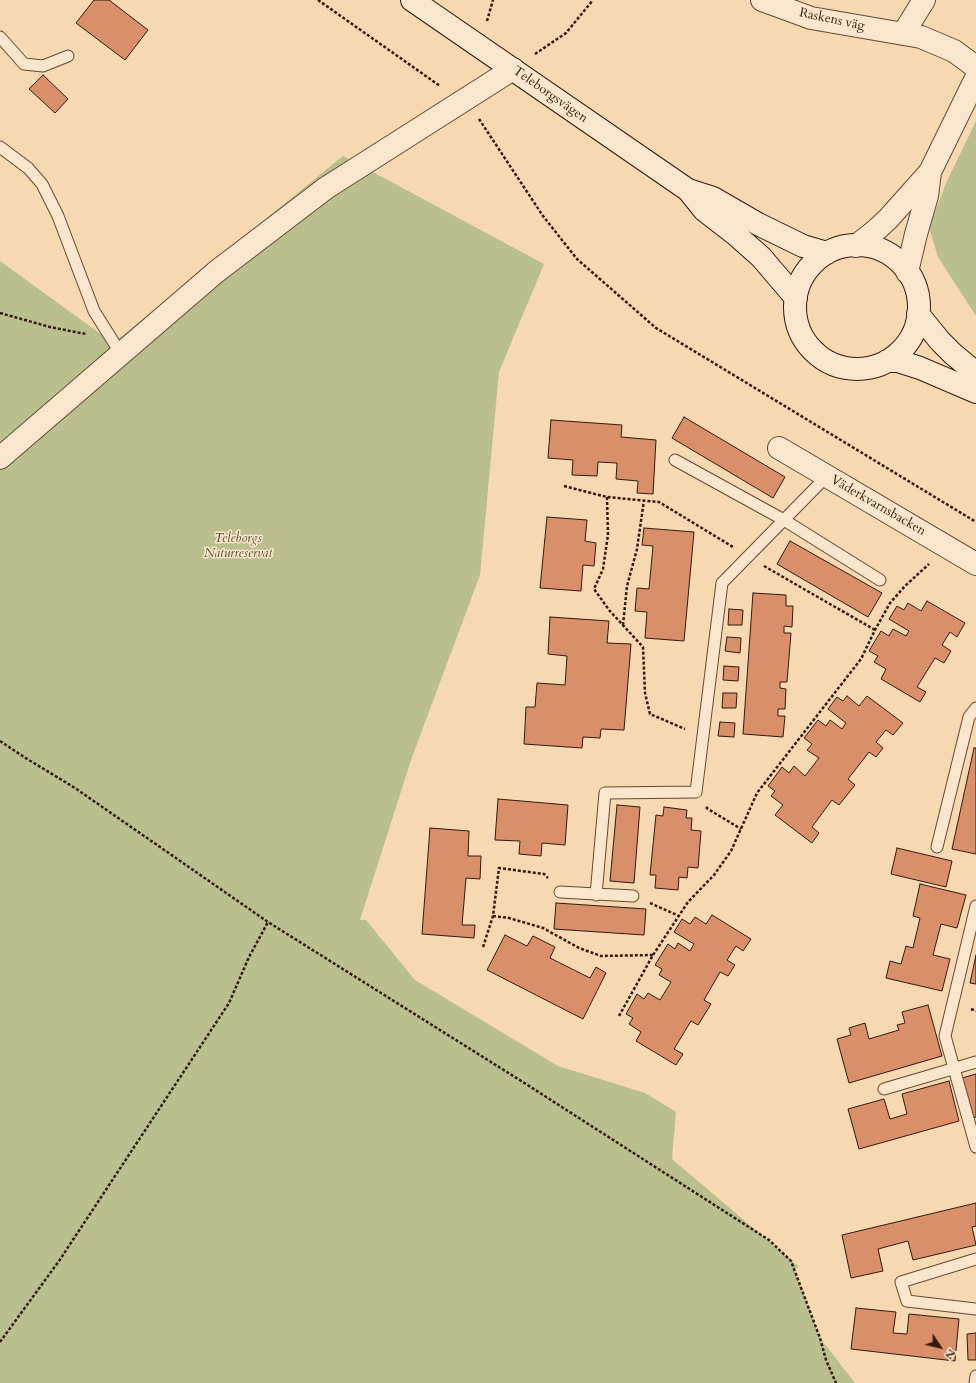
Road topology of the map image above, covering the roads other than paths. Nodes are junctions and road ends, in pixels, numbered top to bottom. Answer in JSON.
{"nodes":[{"id":1,"x":412,"y":0,"type":"edge"},
{"id":2,"x":762,"y":0,"type":"edge"},
{"id":3,"x":924,"y":0,"type":"edge"},
{"id":4,"x":903,"y":34,"type":"junction"},
{"id":5,"x":0,"y":37,"type":"edge"},
{"id":6,"x":68,"y":56,"type":"dead end"},
{"id":7,"x":976,"y":67,"type":"edge"},
{"id":8,"x":513,"y":69,"type":"junction"},
{"id":9,"x":976,"y":78,"type":"edge"},
{"id":10,"x":0,"y":146,"type":"edge"},
{"id":11,"x":930,"y":172,"type":"junction"},
{"id":12,"x":688,"y":190,"type":"junction"},
{"id":13,"x":856,"y":246,"type":"junction"},
{"id":14,"x":827,"y":253,"type":"junction"},
{"id":15,"x":907,"y":272,"type":"junction"},
{"id":16,"x":796,"y":298,"type":"junction"},
{"id":17,"x":918,"y":314,"type":"junction"},
{"id":18,"x":115,"y":345,"type":"junction"},
{"id":19,"x":887,"y":361,"type":"junction"},
{"id":20,"x":976,"y":373,"type":"edge"},
{"id":21,"x":976,"y":392,"type":"edge"},
{"id":22,"x":779,"y":448,"type":"dead end"},
{"id":23,"x":0,"y":458,"type":"edge"},
{"id":24,"x":675,"y":460,"type":"dead end"},
{"id":25,"x":827,"y":476,"type":"junction"},
{"id":26,"x":784,"y":520,"type":"junction"},
{"id":27,"x":976,"y":564,"type":"edge"},
{"id":28,"x":880,"y":580,"type":"dead end"},
{"id":29,"x":976,"y":708,"type":"edge"},
{"id":30,"x":937,"y":847,"type":"dead end"},
{"id":31,"x":560,"y":892,"type":"road end"},
{"id":32,"x":596,"y":895,"type":"junction"},
{"id":33,"x":633,"y":896,"type":"road end"},
{"id":34,"x":976,"y":906,"type":"edge"},
{"id":35,"x":976,"y":1062,"type":"edge"},
{"id":36,"x":954,"y":1068,"type":"junction"},
{"id":37,"x":884,"y":1090,"type":"dead end"},
{"id":38,"x":976,"y":1147,"type":"edge"},
{"id":39,"x":976,"y":1259,"type":"edge"},
{"id":40,"x":976,"y":1309,"type":"edge"},
{"id":41,"x":976,"y":1376,"type":"edge"},
{"id":42,"x":975,"y":1383,"type":"edge"}],
"edges":[{"from":1,"to":8,"type":"street","name":"Teleborgsvägen"},
{"from":2,"to":4,"type":"street","name":"Raskens väg"},
{"from":3,"to":4,"type":"street"},
{"from":4,"to":7,"type":"street","name":"Raskens väg"},
{"from":5,"to":6,"type":"lane"},
{"from":8,"to":12,"type":"street","name":"Teleborgsvägen"},
{"from":8,"to":18,"type":"street"},
{"from":9,"to":11,"type":"street"},
{"from":10,"to":18,"type":"lane"},
{"from":11,"to":13,"type":"street"},
{"from":11,"to":15,"type":"street"},
{"from":12,"to":14,"type":"street","name":"Teleborgsvägen"},
{"from":12,"to":16,"type":"street","name":"Teleborgsvägen"},
{"from":13,"to":14,"type":"street"},
{"from":13,"to":15,"type":"street"},
{"from":14,"to":16,"type":"street"},
{"from":15,"to":17,"type":"street"},
{"from":16,"to":19,"type":"street"},
{"from":17,"to":19,"type":"street"},
{"from":17,"to":20,"type":"street"},
{"from":18,"to":23,"type":"street"},
{"from":19,"to":21,"type":"street"},
{"from":22,"to":25,"type":"street","name":"Väderkvarnsbacken"},
{"from":24,"to":26,"type":"lane"},
{"from":25,"to":26,"type":"lane"},
{"from":25,"to":27,"type":"street","name":"Väderkvarnsbacken"},
{"from":26,"to":28,"type":"lane"},
{"from":26,"to":32,"type":"lane"},
{"from":29,"to":30,"type":"lane"},
{"from":31,"to":32,"type":"lane"},
{"from":32,"to":33,"type":"lane"},
{"from":34,"to":36,"type":"lane"},
{"from":35,"to":36,"type":"lane"},
{"from":36,"to":37,"type":"lane"},
{"from":36,"to":38,"type":"lane"},
{"from":39,"to":40,"type":"lane"},
{"from":41,"to":42,"type":"lane"}]}
